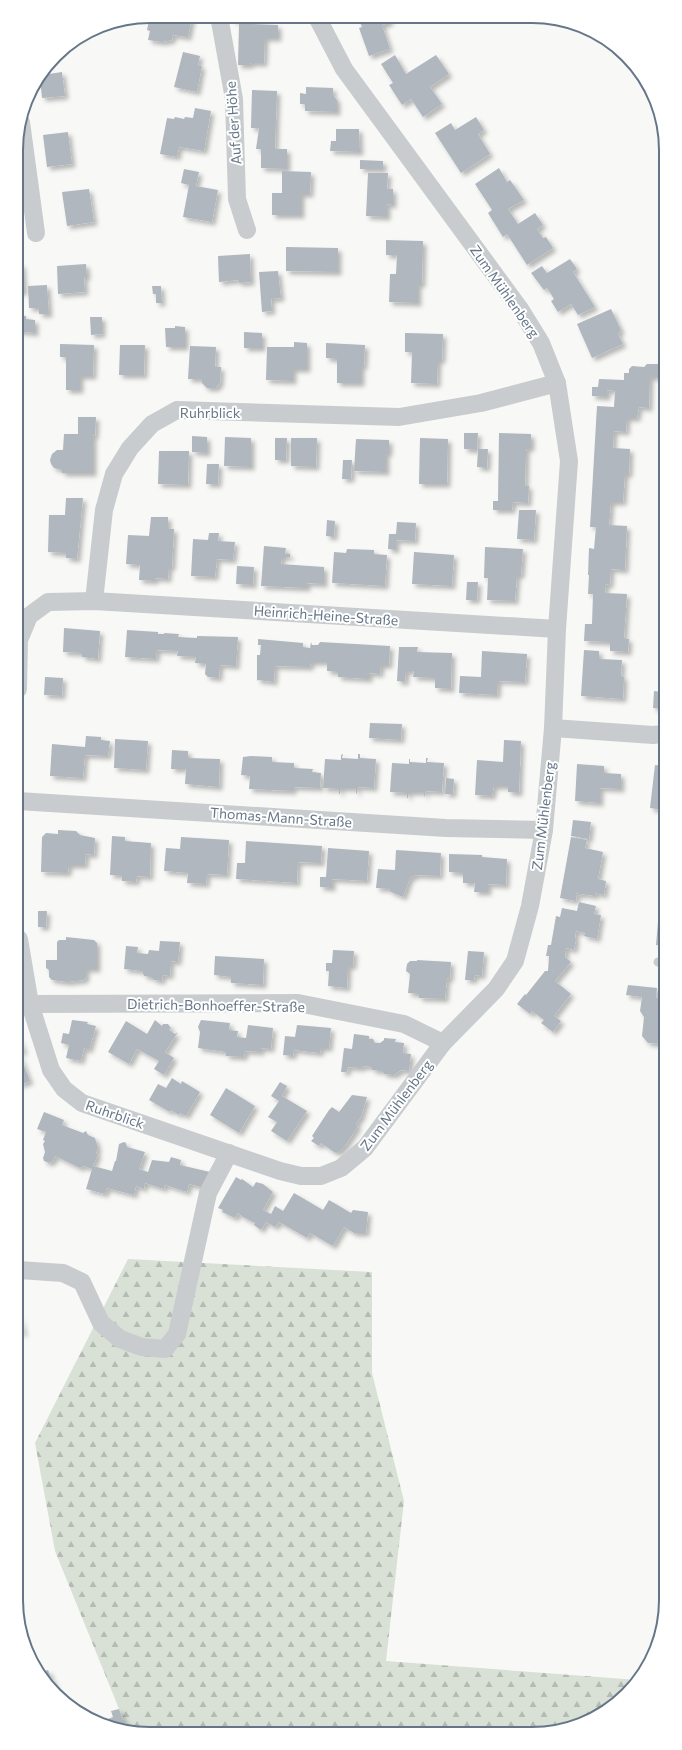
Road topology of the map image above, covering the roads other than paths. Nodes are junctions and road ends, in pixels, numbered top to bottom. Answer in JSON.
{"nodes":[{"id":1,"x":220,"y":23,"type":"edge"},
{"id":2,"x":320,"y":23,"type":"edge"},
{"id":3,"x":24,"y":136,"type":"edge"},
{"id":4,"x":247,"y":230,"type":"dead end"},
{"id":5,"x":36,"y":233,"type":"dead end"},
{"id":6,"x":557,"y":383,"type":"junction"},
{"id":7,"x":94,"y":601,"type":"junction"},
{"id":8,"x":23,"y":629,"type":"edge"},
{"id":9,"x":557,"y":629,"type":"junction"},
{"id":10,"x":553,"y":728,"type":"junction"},
{"id":11,"x":659,"y":734,"type":"edge"},
{"id":12,"x":23,"y":801,"type":"edge"},
{"id":13,"x":544,"y":830,"type":"junction"},
{"id":14,"x":23,"y":963,"type":"edge"},
{"id":15,"x":30,"y":1004,"type":"junction"},
{"id":16,"x":443,"y":1043,"type":"junction"},
{"id":17,"x":229,"y":1153,"type":"junction"},
{"id":18,"x":23,"y":1270,"type":"edge"}],
"edges":[{"from":1,"to":4,"type":"street","name":"Auf der Höhe"},
{"from":2,"to":6,"type":"street","name":"Zum Mühlenberg"},
{"from":3,"to":5,"type":"street"},
{"from":6,"to":7,"type":"street","name":"Ruhrblick"},
{"from":6,"to":9,"type":"street","name":"Zum Mühlenberg"},
{"from":7,"to":8,"type":"street"},
{"from":7,"to":9,"type":"street","name":"Heinrich-Heine-Straße"},
{"from":9,"to":10,"type":"street","name":"Zum Mühlenberg"},
{"from":10,"to":11,"type":"street"},
{"from":10,"to":13,"type":"street","name":"Zum Mühlenberg"},
{"from":12,"to":13,"type":"street","name":"Thomas-Mann-Straße"},
{"from":13,"to":16,"type":"street","name":"Zum Mühlenberg"},
{"from":14,"to":15,"type":"street","name":"Ruhrblick"},
{"from":15,"to":16,"type":"street","name":"Dietrich-Bonhoeffer-Straße"},
{"from":15,"to":17,"type":"street","name":"Ruhrblick"},
{"from":16,"to":17,"type":"street","name":"Zum Mühlenberg"},
{"from":17,"to":18,"type":"street"}]}
